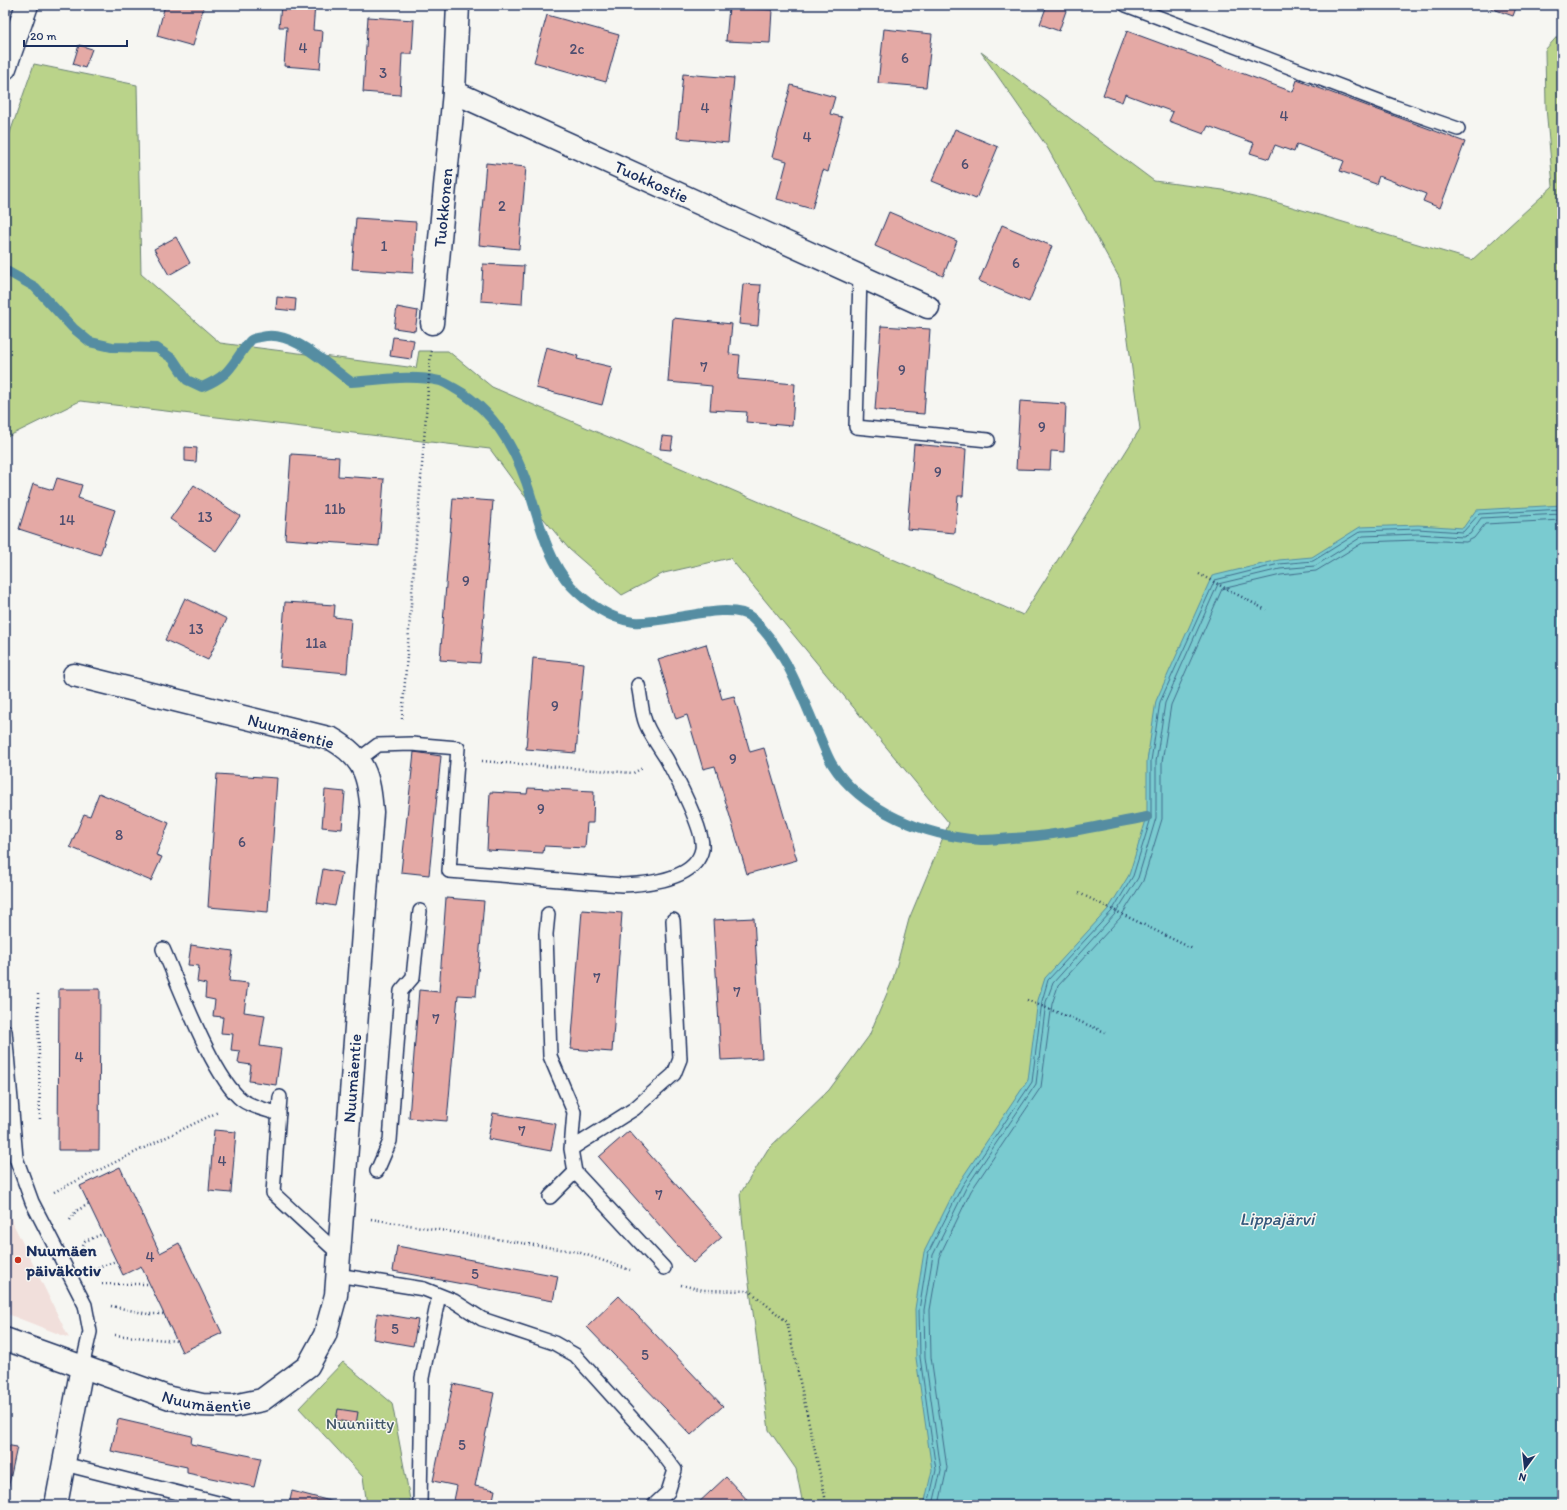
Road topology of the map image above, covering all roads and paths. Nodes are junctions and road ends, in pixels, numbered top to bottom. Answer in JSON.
{"nodes":[{"id":1,"x":27,"y":5,"type":"edge"},
{"id":2,"x":458,"y":5,"type":"edge"},
{"id":3,"x":1126,"y":5,"type":"edge"},
{"id":4,"x":5,"y":68,"type":"edge"},
{"id":5,"x":454,"y":92,"type":"junction"},
{"id":6,"x":1458,"y":129,"type":"dead end"},
{"id":7,"x":860,"y":276,"type":"junction"},
{"id":8,"x":928,"y":307,"type":"dead end"},
{"id":9,"x":432,"y":323,"type":"dead end"},
{"id":10,"x":431,"y":362,"type":"dead end"},
{"id":11,"x":988,"y":440,"type":"dead end"},
{"id":12,"x":1199,"y":574,"type":"dead end"},
{"id":13,"x":1266,"y":610,"type":"dead end"},
{"id":14,"x":74,"y":675,"type":"dead end"},
{"id":15,"x":638,"y":685,"type":"dead end"},
{"id":16,"x":400,"y":744,"type":"junction"},
{"id":17,"x":666,"y":758,"type":"junction"},
{"id":18,"x":358,"y":760,"type":"junction"},
{"id":19,"x":458,"y":760,"type":"junction"},
{"id":20,"x":1079,"y":892,"type":"dead end"},
{"id":21,"x":420,"y":911,"type":"dead end"},
{"id":22,"x":548,"y":914,"type":"dead end"},
{"id":23,"x":673,"y":920,"type":"dead end"},
{"id":24,"x":163,"y":949,"type":"dead end"},
{"id":25,"x":1193,"y":949,"type":"dead end"},
{"id":26,"x":38,"y":994,"type":"dead end"},
{"id":27,"x":1027,"y":1000,"type":"dead end"},
{"id":28,"x":5,"y":1031,"type":"edge"},
{"id":29,"x":1105,"y":1032,"type":"dead end"},
{"id":30,"x":280,"y":1097,"type":"dead end"},
{"id":31,"x":242,"y":1100,"type":"junction"},
{"id":32,"x":279,"y":1114,"type":"junction"},
{"id":33,"x":40,"y":1125,"type":"dead end"},
{"id":34,"x":571,"y":1149,"type":"junction"},
{"id":35,"x":377,"y":1171,"type":"dead end"},
{"id":36,"x":575,"y":1172,"type":"junction"},
{"id":37,"x":53,"y":1184,"type":"dead end"},
{"id":38,"x":56,"y":1191,"type":"junction"},
{"id":39,"x":550,"y":1197,"type":"dead end"},
{"id":40,"x":32,"y":1202,"type":"junction"},
{"id":41,"x":366,"y":1218,"type":"dead end"},
{"id":42,"x":338,"y":1265,"type":"junction"},
{"id":43,"x":664,"y":1268,"type":"dead end"},
{"id":44,"x":637,"y":1272,"type":"dead end"},
{"id":45,"x":150,"y":1284,"type":"dead end"},
{"id":46,"x":674,"y":1284,"type":"dead end"},
{"id":47,"x":78,"y":1290,"type":"junction"},
{"id":48,"x":439,"y":1295,"type":"junction"},
{"id":49,"x":85,"y":1305,"type":"junction"},
{"id":50,"x":164,"y":1314,"type":"dead end"},
{"id":51,"x":90,"y":1332,"type":"junction"},
{"id":52,"x":5,"y":1339,"type":"edge"},
{"id":53,"x":176,"y":1340,"type":"dead end"},
{"id":54,"x":82,"y":1367,"type":"junction"},
{"id":55,"x":64,"y":1464,"type":"junction"},
{"id":56,"x":56,"y":1505,"type":"edge"},
{"id":57,"x":226,"y":1505,"type":"edge"},
{"id":58,"x":420,"y":1505,"type":"edge"},
{"id":59,"x":654,"y":1505,"type":"edge"},
{"id":60,"x":826,"y":1505,"type":"edge"}],
"edges":[{"from":1,"to":4,"type":"street"},
{"from":2,"to":5,"type":"street"},
{"from":3,"to":6,"type":"lane"},
{"from":5,"to":7,"type":"street","name":"Tuokkostie"},
{"from":5,"to":9,"type":"street","name":"Tuokkonen"},
{"from":7,"to":8,"type":"street","name":"Tuokkostie"},
{"from":7,"to":11,"type":"lane"},
{"from":10,"to":16,"type":"path"},
{"from":12,"to":13,"type":"path"},
{"from":14,"to":18,"type":"street","name":"Nuumäentie"},
{"from":15,"to":17,"type":"lane"},
{"from":16,"to":18,"type":"lane"},
{"from":16,"to":19,"type":"lane"},
{"from":17,"to":19,"type":"path"},
{"from":17,"to":19,"type":"lane"},
{"from":18,"to":42,"type":"street","name":"Nuumäentie"},
{"from":20,"to":25,"type":"path"},
{"from":21,"to":35,"type":"lane"},
{"from":22,"to":34,"type":"lane"},
{"from":23,"to":34,"type":"lane"},
{"from":24,"to":31,"type":"lane"},
{"from":26,"to":33,"type":"path"},
{"from":27,"to":29,"type":"path"},
{"from":28,"to":40,"type":"lane"},
{"from":30,"to":32,"type":"lane"},
{"from":31,"to":32,"type":"lane"},
{"from":31,"to":38,"type":"path"},
{"from":32,"to":42,"type":"lane"},
{"from":34,"to":36,"type":"lane"},
{"from":36,"to":39,"type":"lane"},
{"from":36,"to":43,"type":"lane"},
{"from":37,"to":38,"type":"path"},
{"from":38,"to":40,"type":"path"},
{"from":40,"to":47,"type":"lane"},
{"from":41,"to":44,"type":"path"},
{"from":42,"to":48,"type":"lane"},
{"from":42,"to":54,"type":"street","name":"Nuumäentie"},
{"from":45,"to":47,"type":"path"},
{"from":46,"to":60,"type":"path"},
{"from":47,"to":49,"type":"lane"},
{"from":48,"to":58,"type":"lane"},
{"from":48,"to":59,"type":"lane"},
{"from":49,"to":50,"type":"path"},
{"from":49,"to":51,"type":"lane"},
{"from":51,"to":53,"type":"path"},
{"from":51,"to":54,"type":"lane"},
{"from":52,"to":54,"type":"street","name":"Nuumäentie"},
{"from":54,"to":55,"type":"street"},
{"from":55,"to":56,"type":"street"},
{"from":55,"to":57,"type":"lane"}]}
